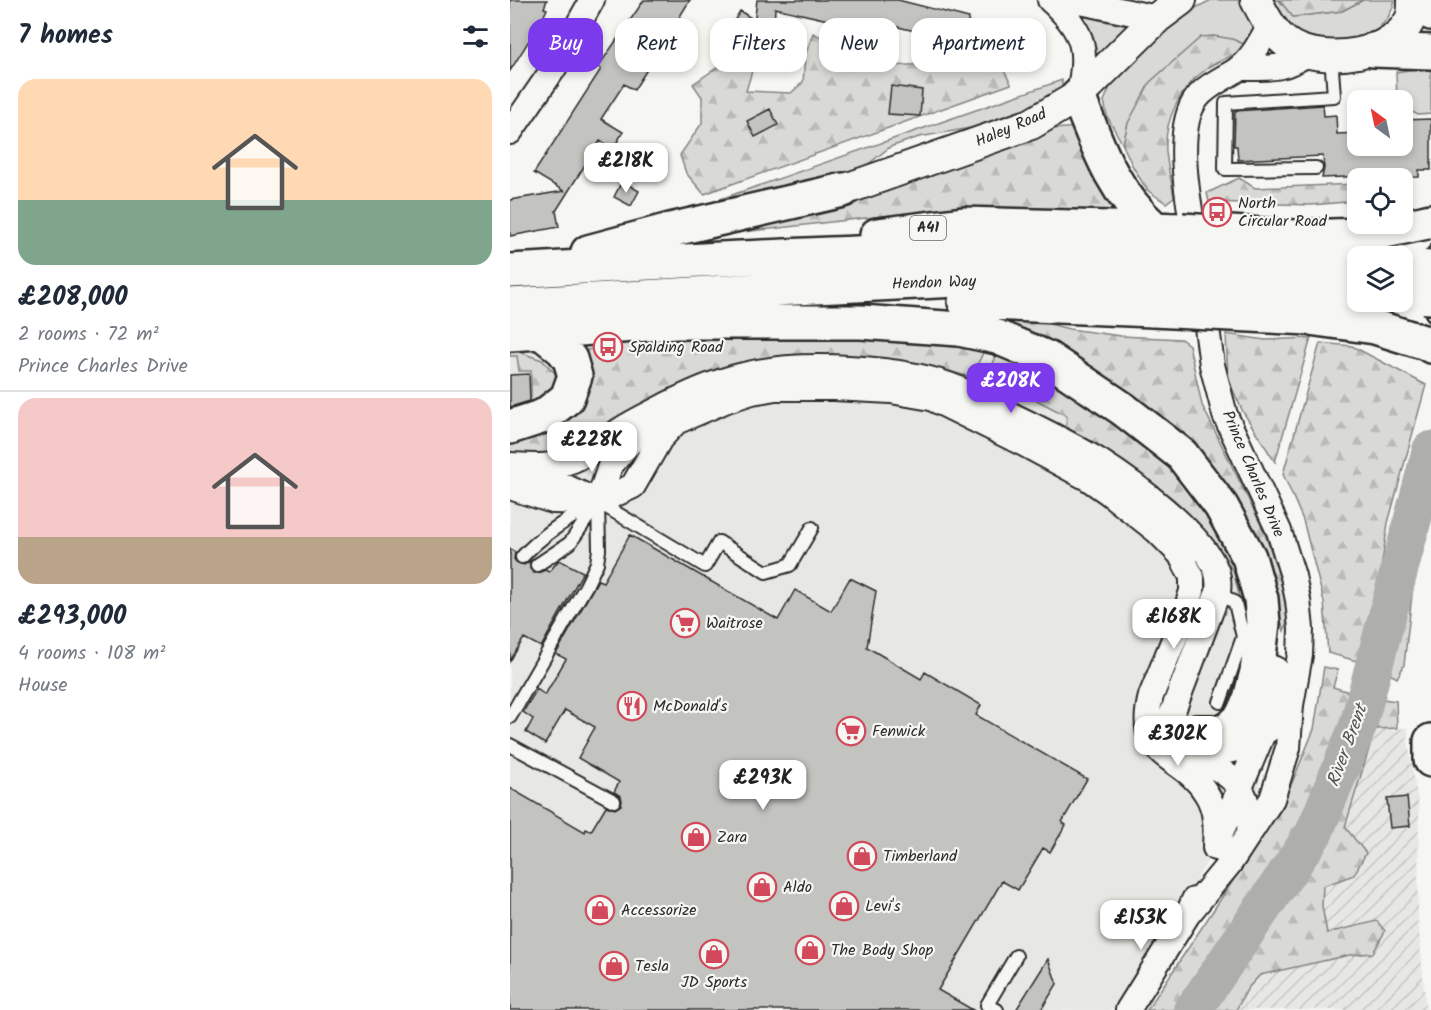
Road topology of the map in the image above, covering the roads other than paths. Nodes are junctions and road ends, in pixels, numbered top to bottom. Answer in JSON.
{"nodes":[{"id":1,"x":592,"y":0,"type":"edge"},
{"id":2,"x":1050,"y":0,"type":"edge"},
{"id":3,"x":1071,"y":0,"type":"edge"},
{"id":4,"x":1181,"y":0,"type":"edge"},
{"id":5,"x":1415,"y":0,"type":"edge"},
{"id":6,"x":1263,"y":12,"type":"edge"},
{"id":7,"x":1431,"y":13,"type":"edge"},
{"id":8,"x":1157,"y":18,"type":"junction"},
{"id":9,"x":1373,"y":50,"type":"junction"},
{"id":10,"x":1431,"y":52,"type":"edge"},
{"id":11,"x":1321,"y":53,"type":"junction"},
{"id":12,"x":1240,"y":68,"type":"junction"},
{"id":13,"x":1078,"y":96,"type":"junction"},
{"id":14,"x":510,"y":132,"type":"edge"},
{"id":15,"x":1316,"y":168,"type":"dead end"},
{"id":16,"x":843,"y":190,"type":"joint"},
{"id":17,"x":1429,"y":222,"type":"edge"},
{"id":18,"x":1408,"y":246,"type":"edge"},
{"id":19,"x":1163,"y":262,"type":"junction"},
{"id":20,"x":1347,"y":265,"type":"edge"},
{"id":21,"x":1413,"y":267,"type":"edge"},
{"id":22,"x":1431,"y":268,"type":"edge"},
{"id":23,"x":513,"y":271,"type":"edge"},
{"id":24,"x":1347,"y":292,"type":"edge"},
{"id":25,"x":1413,"y":296,"type":"edge"},
{"id":26,"x":1431,"y":297,"type":"edge"},
{"id":27,"x":510,"y":305,"type":"edge"},
{"id":28,"x":1405,"y":312,"type":"edge"},
{"id":29,"x":526,"y":333,"type":"edge"},
{"id":30,"x":1427,"y":344,"type":"edge"},
{"id":31,"x":801,"y":378,"type":"junction"},
{"id":32,"x":656,"y":411,"type":"junction"},
{"id":33,"x":510,"y":427,"type":"edge"},
{"id":34,"x":510,"y":466,"type":"edge"},
{"id":35,"x":510,"y":487,"type":"edge"},
{"id":36,"x":598,"y":502,"type":"junction"},
{"id":37,"x":812,"y":528,"type":"dead end"},
{"id":38,"x":522,"y":557,"type":"dead end"},
{"id":39,"x":537,"y":565,"type":"dead end"},
{"id":40,"x":1218,"y":592,"type":"junction"},
{"id":41,"x":1263,"y":622,"type":"junction"},
{"id":42,"x":1178,"y":697,"type":"junction"},
{"id":43,"x":1220,"y":702,"type":"dead end"},
{"id":44,"x":510,"y":717,"type":"edge"},
{"id":45,"x":1197,"y":732,"type":"junction"},
{"id":46,"x":1272,"y":737,"type":"junction"},
{"id":47,"x":1431,"y":741,"type":"edge"},
{"id":48,"x":510,"y":745,"type":"edge"},
{"id":49,"x":1431,"y":760,"type":"edge"},
{"id":50,"x":1193,"y":777,"type":"junction"},
{"id":51,"x":1241,"y":793,"type":"junction"},
{"id":52,"x":614,"y":801,"type":"dead end"},
{"id":53,"x":1249,"y":833,"type":"junction"},
{"id":54,"x":1215,"y":848,"type":"junction"},
{"id":55,"x":1188,"y":914,"type":"junction"},
{"id":56,"x":1016,"y":956,"type":"dead end"},
{"id":57,"x":997,"y":1010,"type":"edge"},
{"id":58,"x":1128,"y":1010,"type":"edge"}],
"edges":[{"from":1,"to":14,"type":"street"},
{"from":2,"to":13,"type":"street"},
{"from":3,"to":8,"type":"street"},
{"from":4,"to":8,"type":"street","name":"Haley Road"},
{"from":5,"to":7,"type":"highway"},
{"from":5,"to":9,"type":"street"},
{"from":6,"to":11,"type":"street"},
{"from":6,"to":12,"type":"street","name":"Prince Charles Drive"},
{"from":8,"to":13,"type":"street","name":"Haley Road"},
{"from":9,"to":10,"type":"highway"},
{"from":9,"to":11,"type":"street"},
{"from":11,"to":12,"type":"street"},
{"from":11,"to":15,"type":"lane"},
{"from":12,"to":46,"type":"street","name":"Prince Charles Drive"},
{"from":13,"to":16,"type":"street","name":"Haley Road"},
{"from":13,"to":19,"type":"highway"},
{"from":16,"to":23,"type":"highway"},
{"from":17,"to":18,"type":"highway"},
{"from":17,"to":19,"type":"highway","number":"A41","bridge":true},
{"from":19,"to":20,"type":"highway","name":"Hendon Way","number":"A41","bridge":true},
{"from":19,"to":23,"type":"highway","name":"Hendon Way","number":"A41"},
{"from":19,"to":24,"type":"highway","name":"Hendon Way","number":"A41","bridge":true},
{"from":19,"to":27,"type":"highway","number":"A41"},
{"from":19,"to":30,"type":"highway","number":"A41","bridge":true},
{"from":21,"to":22,"type":"highway"},
{"from":25,"to":26,"type":"highway"},
{"from":28,"to":30,"type":"highway"},
{"from":29,"to":33,"type":"highway"},
{"from":29,"to":41,"type":"highway"},
{"from":31,"to":32,"type":"street"},
{"from":31,"to":36,"type":"street"},
{"from":31,"to":40,"type":"street"},
{"from":31,"to":50,"type":"street"},
{"from":32,"to":34,"type":"street"},
{"from":32,"to":36,"type":"street"},
{"from":34,"to":36,"type":"street"},
{"from":35,"to":36,"type":"street"},
{"from":36,"to":37,"type":"lane"},
{"from":36,"to":38,"type":"lane"},
{"from":36,"to":39,"type":"lane"},
{"from":36,"to":44,"type":"lane"},
{"from":40,"to":42,"type":"street"},
{"from":40,"to":43,"type":"lane"},
{"from":41,"to":45,"type":"highway"},
{"from":41,"to":46,"type":"highway"},
{"from":42,"to":45,"type":"street"},
{"from":42,"to":51,"type":"street"},
{"from":45,"to":46,"type":"street"},
{"from":46,"to":51,"type":"street"},
{"from":46,"to":53,"type":"street"},
{"from":47,"to":49,"type":"highway"},
{"from":48,"to":52,"type":"lane"},
{"from":50,"to":51,"type":"street"},
{"from":50,"to":54,"type":"street"},
{"from":51,"to":53,"type":"street"},
{"from":51,"to":54,"type":"street"},
{"from":53,"to":55,"type":"street"},
{"from":54,"to":55,"type":"street"},
{"from":55,"to":58,"type":"street"},
{"from":56,"to":57,"type":"lane"}]}
